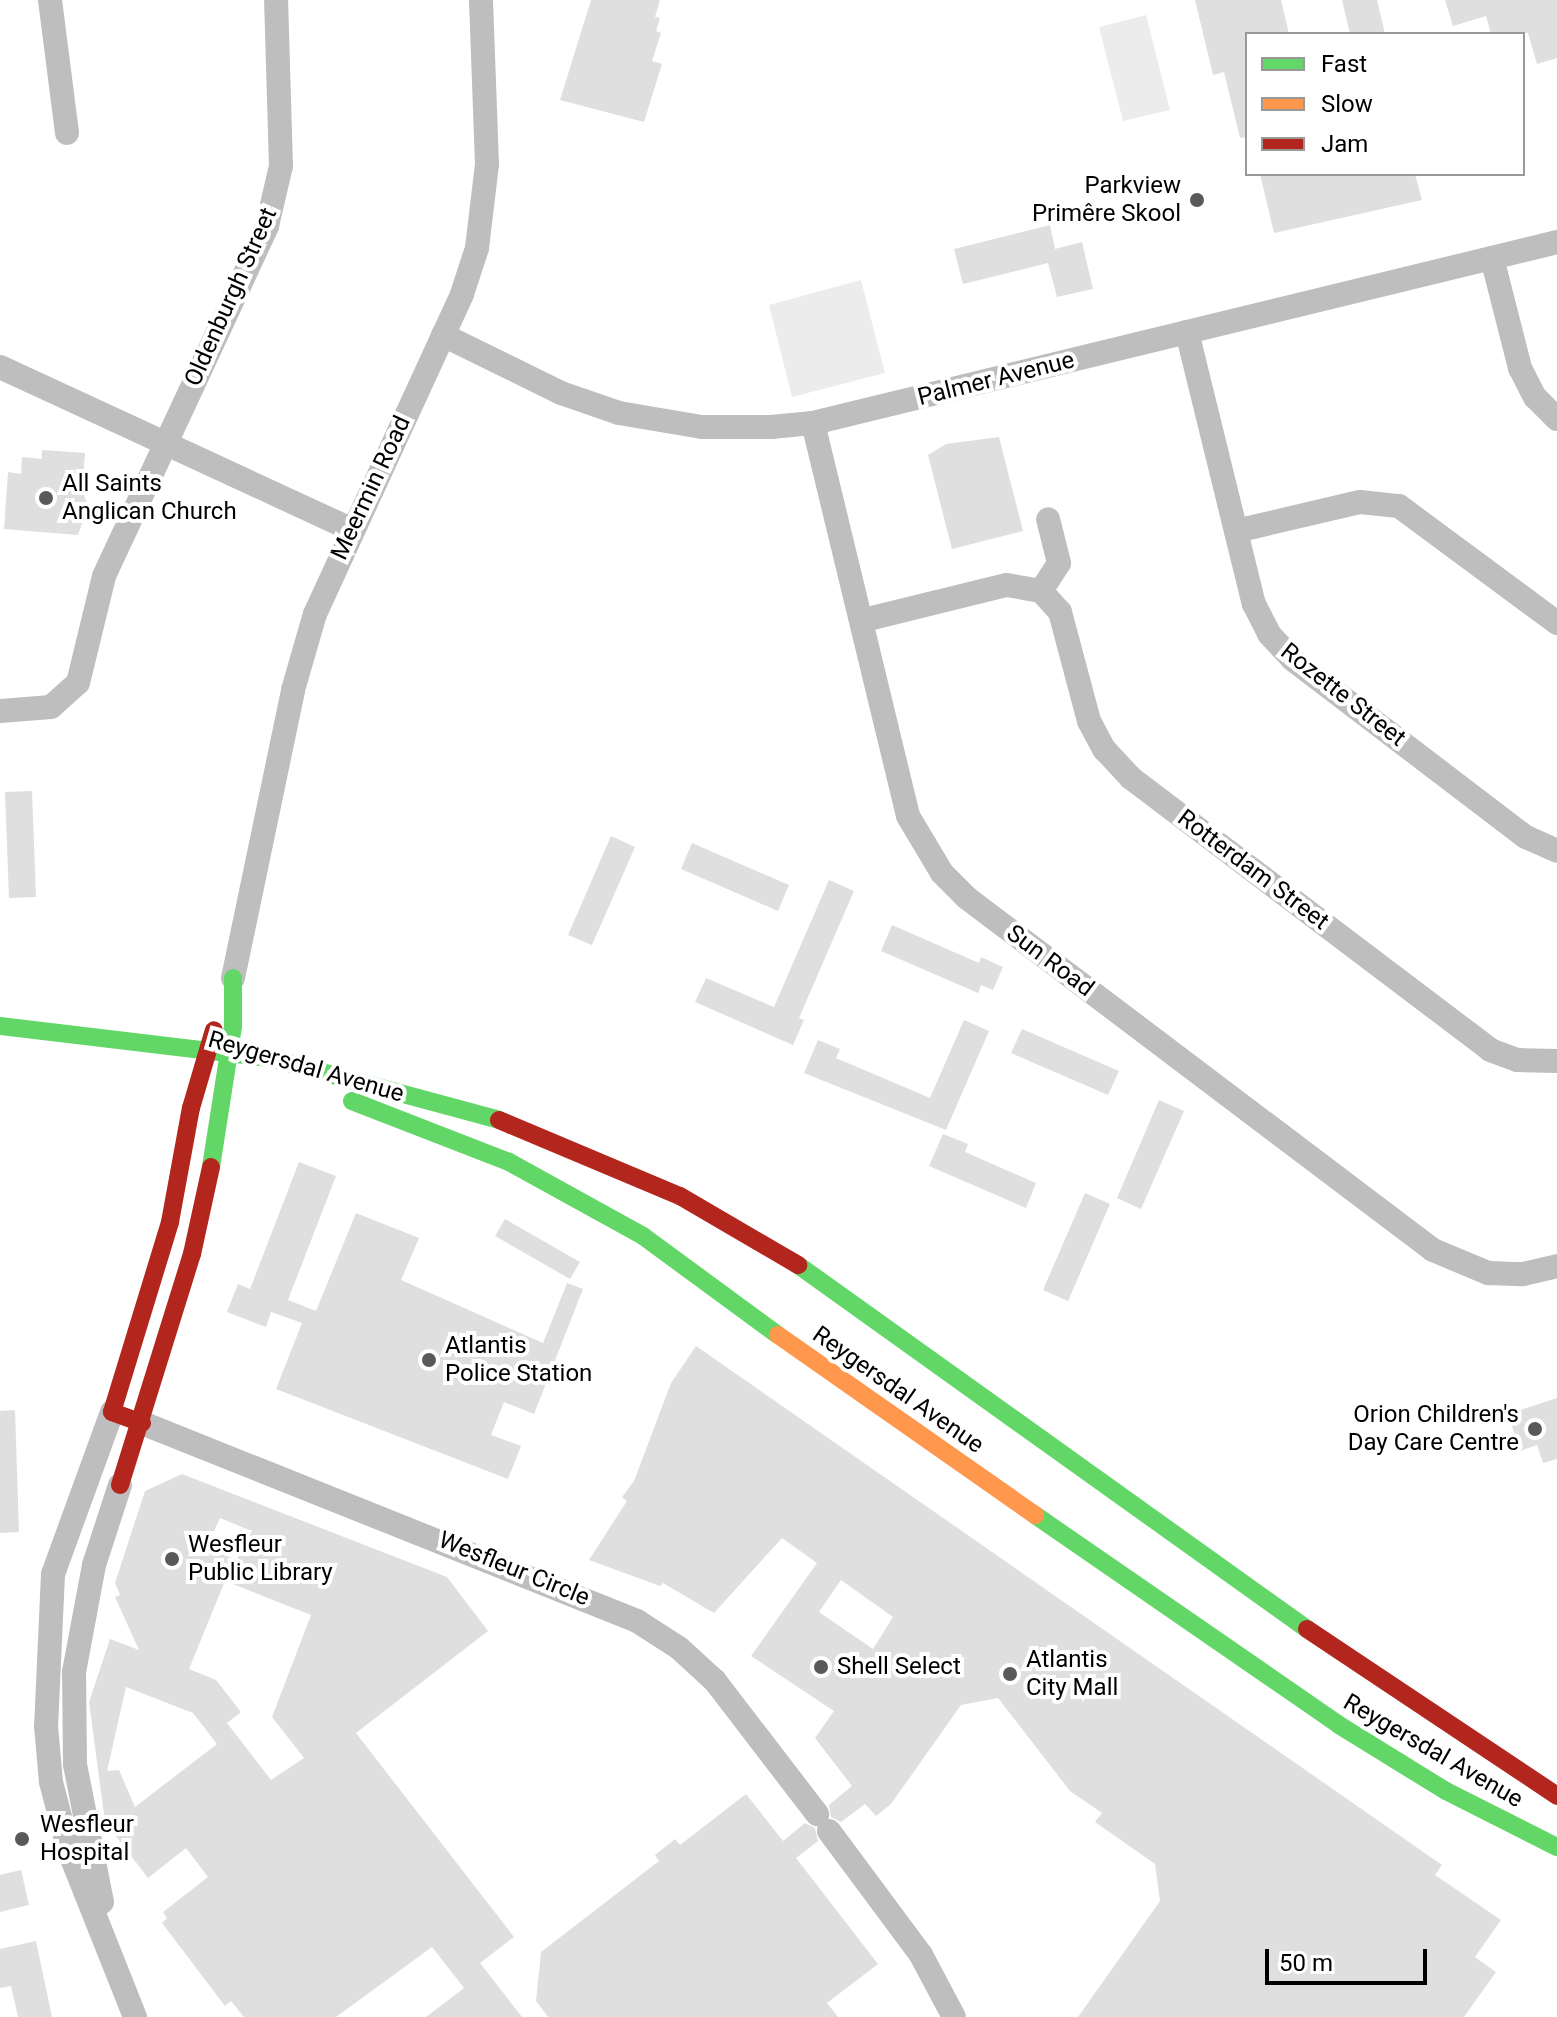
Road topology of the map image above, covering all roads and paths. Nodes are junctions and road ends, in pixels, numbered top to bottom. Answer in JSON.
{"nodes":[{"id":1,"x":50,"y":0,"type":"edge"},
{"id":2,"x":276,"y":0,"type":"edge"},
{"id":3,"x":481,"y":0,"type":"edge"},
{"id":4,"x":67,"y":133,"type":"dead end"},
{"id":5,"x":1557,"y":242,"type":"edge"},
{"id":6,"x":1492,"y":258,"type":"junction"},
{"id":7,"x":1187,"y":332,"type":"junction"},
{"id":8,"x":443,"y":335,"type":"junction"},
{"id":9,"x":0,"y":367,"type":"edge"},
{"id":10,"x":1557,"y":419,"type":"edge"},
{"id":11,"x":813,"y":423,"type":"junction"},
{"id":12,"x":163,"y":444,"type":"junction"},
{"id":13,"x":1048,"y":519,"type":"dead end"},
{"id":14,"x":352,"y":530,"type":"junction"},
{"id":15,"x":1236,"y":531,"type":"junction"},
{"id":16,"x":1041,"y":591,"type":"junction"},
{"id":17,"x":864,"y":620,"type":"junction"},
{"id":18,"x":1557,"y":623,"type":"edge"},
{"id":19,"x":0,"y":711,"type":"edge"},
{"id":20,"x":1557,"y":851,"type":"edge"},
{"id":21,"x":233,"y":978,"type":"junction"},
{"id":22,"x":0,"y":1026,"type":"edge"},
{"id":23,"x":205,"y":1060,"type":"junction"},
{"id":24,"x":1557,"y":1061,"type":"edge"},
{"id":25,"x":232,"y":1067,"type":"junction"},
{"id":26,"x":305,"y":1089,"type":"dead end"},
{"id":27,"x":1557,"y":1266,"type":"edge"},
{"id":28,"x":112,"y":1412,"type":"junction"},
{"id":29,"x":142,"y":1423,"type":"junction"},
{"id":30,"x":120,"y":1485,"type":"joint"},
{"id":31,"x":1557,"y":1796,"type":"edge"},
{"id":32,"x":1557,"y":1847,"type":"edge"},
{"id":33,"x":109,"y":1945,"type":"junction"},
{"id":34,"x":135,"y":2017,"type":"edge"},
{"id":35,"x":954,"y":2017,"type":"edge"}],
"edges":[{"from":1,"to":4,"type":"street"},
{"from":2,"to":12,"type":"street","name":"Oldenburgh Street"},
{"from":3,"to":8,"type":"street","name":"Meermin Road"},
{"from":5,"to":6,"type":"street","name":"Palmer Avenue"},
{"from":6,"to":7,"type":"street","name":"Palmer Avenue"},
{"from":6,"to":10,"type":"street"},
{"from":7,"to":11,"type":"street","name":"Palmer Avenue"},
{"from":7,"to":15,"type":"street","name":"Rozette Street"},
{"from":8,"to":11,"type":"street","name":"Palmer Avenue"},
{"from":8,"to":14,"type":"street","name":"Meermin Road"},
{"from":9,"to":12,"type":"street"},
{"from":11,"to":17,"type":"street","name":"Sun Road"},
{"from":12,"to":14,"type":"street"},
{"from":12,"to":19,"type":"street","name":"Oldenburgh Street"},
{"from":13,"to":16,"type":"street"},
{"from":14,"to":21,"type":"street","name":"Meermin Road"},
{"from":15,"to":18,"type":"street"},
{"from":15,"to":20,"type":"street","name":"Rozette Street"},
{"from":16,"to":17,"type":"street"},
{"from":16,"to":24,"type":"street","name":"Rotterdam Street"},
{"from":17,"to":27,"type":"street","name":"Sun Road"},
{"from":21,"to":23,"type":"main road","name":"Meermin Road"},
{"from":21,"to":25,"type":"main road","name":"Meermin Road"},
{"from":22,"to":23,"type":"main road","name":"Reygersdal Avenue"},
{"from":23,"to":25,"type":"main road","name":"Reygersdal Avenue"},
{"from":23,"to":28,"type":"main road"},
{"from":25,"to":29,"type":"main road"},
{"from":25,"to":31,"type":"main road","name":"Reygersdal Avenue"},
{"from":26,"to":32,"type":"main road","name":"Reygersdal Avenue"},
{"from":28,"to":29,"type":"main road","name":"Wesfleur Circle"},
{"from":28,"to":33,"type":"street"},
{"from":29,"to":30,"type":"main road"},
{"from":29,"to":35,"type":"street","name":"Wesfleur Circle"},
{"from":30,"to":33,"type":"street"},
{"from":33,"to":34,"type":"street"}]}
